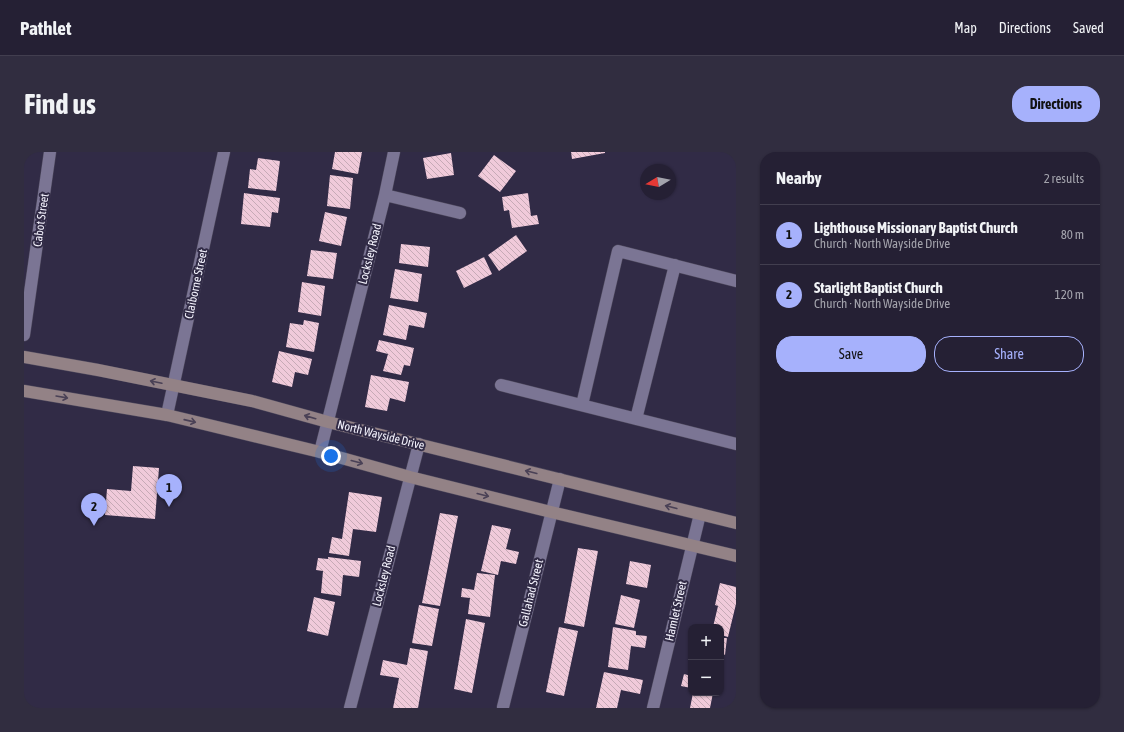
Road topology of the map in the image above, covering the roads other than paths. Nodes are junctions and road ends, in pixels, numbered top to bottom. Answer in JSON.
{"nodes":[{"id":1,"x":50,"y":152,"type":"edge"},
{"id":2,"x":224,"y":152,"type":"edge"},
{"id":3,"x":394,"y":152,"type":"edge"},
{"id":4,"x":385,"y":195,"type":"junction"},
{"id":5,"x":460,"y":213,"type":"dead end"},
{"id":6,"x":675,"y":266,"type":"junction"},
{"id":7,"x":736,"y":280,"type":"edge"},
{"id":8,"x":24,"y":335,"type":"edge"},
{"id":9,"x":24,"y":357,"type":"edge"},
{"id":10,"x":501,"y":385,"type":"dead end"},
{"id":11,"x":174,"y":386,"type":"junction"},
{"id":12,"x":24,"y":391,"type":"edge"},
{"id":13,"x":582,"y":405,"type":"junction"},
{"id":14,"x":167,"y":415,"type":"junction"},
{"id":15,"x":636,"y":419,"type":"junction"},
{"id":16,"x":328,"y":422,"type":"junction"},
{"id":17,"x":419,"y":444,"type":"junction"},
{"id":18,"x":736,"y":444,"type":"edge"},
{"id":19,"x":320,"y":452,"type":"junction"},
{"id":20,"x":410,"y":477,"type":"junction"},
{"id":21,"x":560,"y":479,"type":"junction"},
{"id":22,"x":551,"y":512,"type":"junction"},
{"id":23,"x":700,"y":514,"type":"junction"},
{"id":24,"x":736,"y":523,"type":"edge"},
{"id":25,"x":692,"y":545,"type":"junction"},
{"id":26,"x":736,"y":556,"type":"edge"},
{"id":27,"x":350,"y":708,"type":"edge"},
{"id":28,"x":500,"y":708,"type":"edge"},
{"id":29,"x":653,"y":708,"type":"edge"}],
"edges":[{"from":1,"to":8,"type":"street","name":"Cabot Street"},
{"from":2,"to":11,"type":"street","name":"Claiborne Street"},
{"from":3,"to":4,"type":"street","name":"Locksley Road"},
{"from":4,"to":5,"type":"street"},
{"from":4,"to":16,"type":"street","name":"Locksley Road"},
{"from":6,"to":7,"type":"street"},
{"from":6,"to":13,"type":"street"},
{"from":6,"to":15,"type":"street"},
{"from":11,"to":9,"type":"main road","name":"North Wayside Drive","one_way":true},
{"from":10,"to":13,"type":"street"},
{"from":11,"to":14,"type":"street","name":"Claiborne Street"},
{"from":16,"to":11,"type":"main road","name":"North Wayside Drive","one_way":true},
{"from":12,"to":14,"type":"main road","one_way":true},
{"from":13,"to":15,"type":"street"},
{"from":14,"to":19,"type":"main road","one_way":true},
{"from":15,"to":18,"type":"street"},
{"from":16,"to":17,"type":"main road","name":"North Wayside Drive"},
{"from":16,"to":19,"type":"street","name":"Locksley Road"},
{"from":17,"to":20,"type":"street","name":"Locksley Road"},
{"from":21,"to":17,"type":"main road","name":"North Wayside Drive","one_way":true},
{"from":19,"to":20,"type":"main road","one_way":true},
{"from":20,"to":22,"type":"main road","one_way":true},
{"from":20,"to":27,"type":"street","name":"Locksley Road"},
{"from":21,"to":22,"type":"street","name":"Gallahad Street"},
{"from":23,"to":21,"type":"main road","name":"North Wayside Drive","one_way":true},
{"from":22,"to":25,"type":"main road"},
{"from":22,"to":28,"type":"street","name":"Gallahad Street"},
{"from":23,"to":24,"type":"main road","name":"North Wayside Drive"},
{"from":23,"to":25,"type":"street","name":"Hamlet Street"},
{"from":25,"to":26,"type":"main road"},
{"from":25,"to":29,"type":"street","name":"Hamlet Street"}]}
